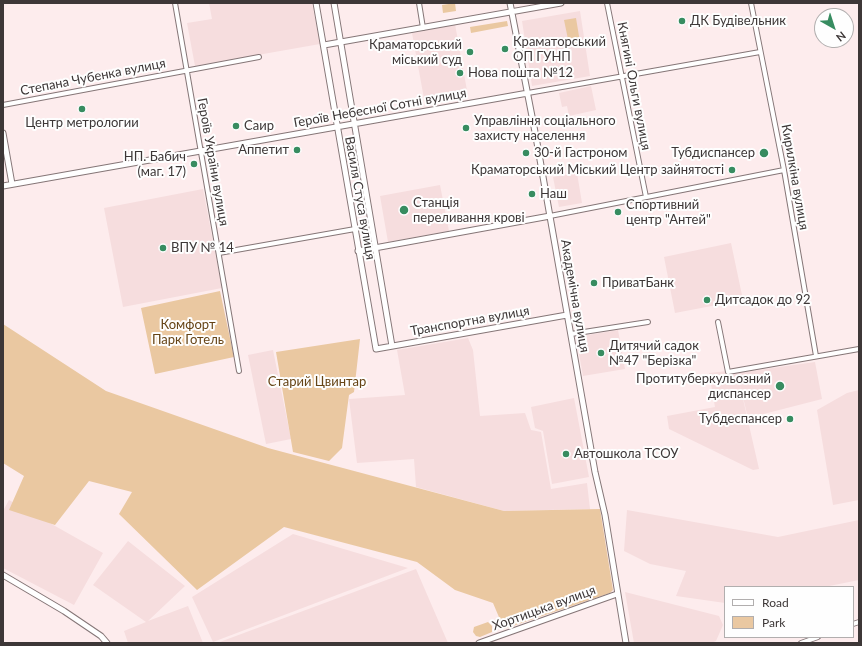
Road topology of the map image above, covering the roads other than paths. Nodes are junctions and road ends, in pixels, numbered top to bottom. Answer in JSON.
{"nodes":[{"id":1,"x":175,"y":3,"type":"edge"},
{"id":2,"x":316,"y":3,"type":"edge"},
{"id":3,"x":334,"y":3,"type":"edge"},
{"id":4,"x":419,"y":3,"type":"edge"},
{"id":5,"x":510,"y":3,"type":"edge"},
{"id":6,"x":561,"y":3,"type":"edge"},
{"id":7,"x":607,"y":3,"type":"edge"},
{"id":8,"x":751,"y":3,"type":"edge"},
{"id":9,"x":511,"y":12,"type":"junction"},
{"id":10,"x":423,"y":28,"type":"junction"},
{"id":11,"x":341,"y":42,"type":"junction"},
{"id":12,"x":324,"y":46,"type":"junction"},
{"id":13,"x":760,"y":52,"type":"junction"},
{"id":14,"x":259,"y":57,"type":"dead end"},
{"id":15,"x":186,"y":69,"type":"junction"},
{"id":16,"x":622,"y":76,"type":"junction"},
{"id":17,"x":528,"y":92,"type":"junction"},
{"id":18,"x":3,"y":105,"type":"edge"},
{"id":19,"x":355,"y":124,"type":"junction"},
{"id":20,"x":337,"y":127,"type":"junction"},
{"id":21,"x":3,"y":133,"type":"edge"},
{"id":22,"x":201,"y":152,"type":"junction"},
{"id":23,"x":784,"y":170,"type":"junction"},
{"id":24,"x":12,"y":184,"type":"junction"},
{"id":25,"x":3,"y":186,"type":"edge"},
{"id":26,"x":646,"y":197,"type":"junction"},
{"id":27,"x":550,"y":216,"type":"junction"},
{"id":28,"x":354,"y":229,"type":"junction"},
{"id":29,"x":376,"y":247,"type":"junction"},
{"id":30,"x":358,"y":251,"type":"junction"},
{"id":31,"x":219,"y":253,"type":"junction"},
{"id":32,"x":567,"y":315,"type":"junction"},
{"id":33,"x":648,"y":322,"type":"dead end"},
{"id":34,"x":718,"y":322,"type":"dead end"},
{"id":35,"x":571,"y":334,"type":"junction"},
{"id":36,"x":392,"y":346,"type":"junction"},
{"id":37,"x":376,"y":349,"type":"joint"},
{"id":38,"x":859,"y":349,"type":"edge"},
{"id":39,"x":816,"y":356,"type":"junction"},
{"id":40,"x":240,"y":372,"type":"dead end"},
{"id":41,"x":3,"y":575,"type":"edge"},
{"id":42,"x":617,"y":594,"type":"junction"},
{"id":43,"x":815,"y":638,"type":"edge"},
{"id":44,"x":107,"y":643,"type":"edge"},
{"id":45,"x":479,"y":643,"type":"edge"},
{"id":46,"x":626,"y":643,"type":"edge"},
{"id":47,"x":801,"y":643,"type":"edge"}],
"edges":[{"from":1,"to":15,"type":"street","name":"Героїв України вулиця"},
{"from":2,"to":12,"type":"street","name":"Василя Стуса вулиця"},
{"from":3,"to":11,"type":"street","name":"Василя Стуса вулиця"},
{"from":4,"to":10,"type":"street"},
{"from":5,"to":9,"type":"street","name":"Академічна вулиця"},
{"from":6,"to":9,"type":"street"},
{"from":7,"to":16,"type":"street","name":"Княгині Ольги вулиця"},
{"from":8,"to":13,"type":"street","name":"Кирилкіна вулиця"},
{"from":9,"to":10,"type":"street"},
{"from":9,"to":17,"type":"street","name":"Академічна вулиця"},
{"from":10,"to":11,"type":"street"},
{"from":11,"to":12,"type":"street"},
{"from":11,"to":19,"type":"street","name":"Василя Стуса вулиця"},
{"from":12,"to":20,"type":"street","name":"Василя Стуса вулиця"},
{"from":13,"to":16,"type":"street","name":"Героїв Небесної Сотні вулиця"},
{"from":13,"to":23,"type":"street","name":"Кирилкіна вулиця"},
{"from":14,"to":15,"type":"street","name":"Степана Чубенка вулиця"},
{"from":15,"to":18,"type":"street","name":"Степана Чубенка вулиця"},
{"from":15,"to":22,"type":"street","name":"Героїв України вулиця"},
{"from":16,"to":17,"type":"street","name":"Героїв Небесної Сотні вулиця"},
{"from":16,"to":26,"type":"street","name":"Княгині Ольги вулиця"},
{"from":17,"to":19,"type":"street","name":"Героїв Небесної Сотні вулиця"},
{"from":17,"to":27,"type":"street","name":"Академічна вулиця"},
{"from":19,"to":20,"type":"street","name":"Героїв Небесної Сотні вулиця"},
{"from":19,"to":29,"type":"street","name":"Василя Стуса вулиця"},
{"from":20,"to":22,"type":"street","name":"Героїв Небесної Сотні вулиця"},
{"from":20,"to":28,"type":"street","name":"Василя Стуса вулиця"},
{"from":21,"to":24,"type":"street"},
{"from":22,"to":24,"type":"street","name":"Героїв Небесної Сотні вулиця"},
{"from":22,"to":31,"type":"street","name":"Героїв України вулиця"},
{"from":23,"to":26,"type":"street"},
{"from":23,"to":39,"type":"street","name":"Кирилкіна вулиця"},
{"from":24,"to":25,"type":"street","name":"Героїв Небесної Сотні вулиця"},
{"from":26,"to":27,"type":"street"},
{"from":27,"to":29,"type":"street"},
{"from":27,"to":32,"type":"street","name":"Академічна вулиця"},
{"from":28,"to":30,"type":"street","name":"Василя Стуса вулиця"},
{"from":28,"to":31,"type":"street"},
{"from":29,"to":30,"type":"street"},
{"from":29,"to":36,"type":"street","name":"Василя Стуса вулиця"},
{"from":30,"to":37,"type":"street","name":"Василя Стуса вулиця"},
{"from":31,"to":40,"type":"street","name":"Героїв України вулиця"},
{"from":32,"to":35,"type":"street","name":"Академічна вулиця"},
{"from":32,"to":36,"type":"street","name":"Транспортна вулиця"},
{"from":33,"to":35,"type":"street"},
{"from":34,"to":39,"type":"street"},
{"from":35,"to":42,"type":"street","name":"Академічна вулиця"},
{"from":36,"to":37,"type":"street","name":"Транспортна вулиця"},
{"from":38,"to":39,"type":"street"},
{"from":41,"to":44,"type":"street"},
{"from":42,"to":45,"type":"street","name":"Хортицька вулиця"},
{"from":42,"to":46,"type":"street","name":"Академічна вулиця"},
{"from":43,"to":47,"type":"street"}]}
